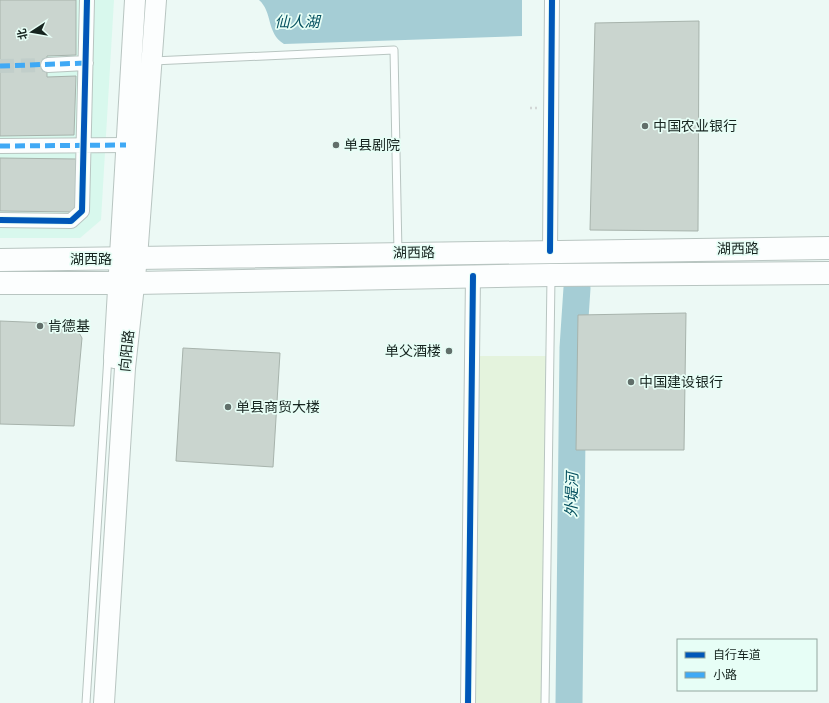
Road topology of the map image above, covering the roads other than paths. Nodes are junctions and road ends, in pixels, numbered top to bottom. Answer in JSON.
{"nodes":[{"id":1,"x":87,"y":0,"type":"edge"},
{"id":2,"x":135,"y":0,"type":"edge"},
{"id":3,"x":156,"y":0,"type":"edge"},
{"id":4,"x":552,"y":0,"type":"edge"},
{"id":5,"x":151,"y":61,"type":"junction"},
{"id":6,"x":86,"y":63,"type":"junction"},
{"id":7,"x":48,"y":65,"type":"tunnel mouth"},
{"id":8,"x":126,"y":145,"type":"junction"},
{"id":9,"x":0,"y":146,"type":"edge"},
{"id":10,"x":84,"y":146,"type":"junction"},
{"id":11,"x":0,"y":220,"type":"edge"},
{"id":12,"x":829,"y":248,"type":"edge"},
{"id":13,"x":550,"y":251,"type":"junction"},
{"id":14,"x":398,"y":253,"type":"junction"},
{"id":15,"x":128,"y":259,"type":"junction"},
{"id":16,"x":0,"y":260,"type":"edge"},
{"id":17,"x":829,"y":273,"type":"edge"},
{"id":18,"x":551,"y":275,"type":"junction"},
{"id":19,"x":473,"y":276,"type":"junction"},
{"id":20,"x":0,"y":283,"type":"edge"},
{"id":21,"x":126,"y":283,"type":"junction"},
{"id":22,"x":86,"y":703,"type":"edge"},
{"id":23,"x":93,"y":703,"type":"edge"},
{"id":24,"x":104,"y":703,"type":"edge"},
{"id":25,"x":111,"y":703,"type":"edge"},
{"id":26,"x":468,"y":703,"type":"edge"},
{"id":27,"x":544,"y":703,"type":"edge"}],
"edges":[{"from":1,"to":6,"type":"street"},
{"from":2,"to":8,"type":"main road","name":"向阳路"},
{"from":3,"to":5,"type":"main road","name":"向阳路"},
{"from":4,"to":13,"type":"street"},
{"from":5,"to":14,"type":"lane"},
{"from":5,"to":15,"type":"main road","name":"向阳路"},
{"from":6,"to":7,"type":"street"},
{"from":6,"to":10,"type":"street"},
{"from":8,"to":10,"type":"street"},
{"from":8,"to":15,"type":"main road","name":"向阳路"},
{"from":9,"to":10,"type":"street"},
{"from":10,"to":11,"type":"street"},
{"from":12,"to":13,"type":"main road","name":"湖西路"},
{"from":13,"to":14,"type":"main road","name":"湖西路"},
{"from":14,"to":15,"type":"main road","name":"湖西路"},
{"from":15,"to":16,"type":"main road","name":"湖西路"},
{"from":15,"to":21,"type":"main road","name":"向阳路"},
{"from":17,"to":18,"type":"main road","name":"湖西路"},
{"from":18,"to":19,"type":"main road","name":"湖西路"},
{"from":18,"to":27,"type":"lane"},
{"from":19,"to":21,"type":"main road","name":"湖西路"},
{"from":19,"to":26,"type":"street"},
{"from":20,"to":21,"type":"main road","name":"湖西路"},
{"from":21,"to":22,"type":"lane"},
{"from":21,"to":23,"type":"main road","name":"向阳路"},
{"from":21,"to":24,"type":"main road","name":"向阳路"},
{"from":21,"to":25,"type":"lane"}]}
